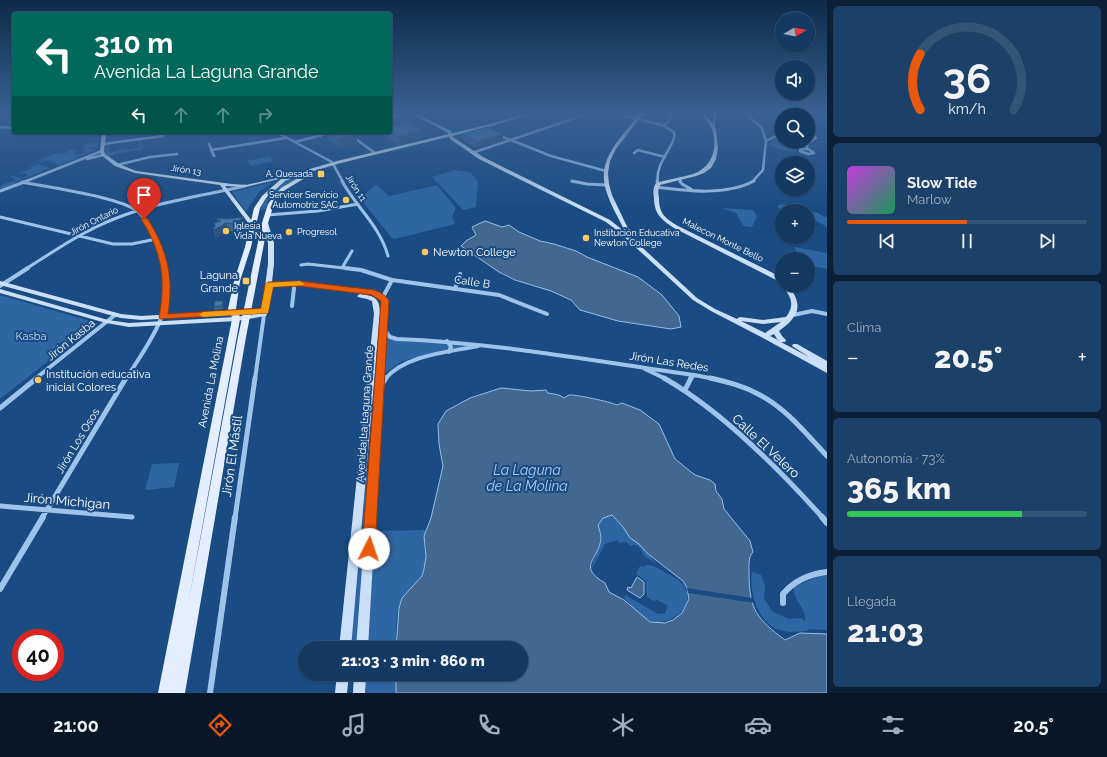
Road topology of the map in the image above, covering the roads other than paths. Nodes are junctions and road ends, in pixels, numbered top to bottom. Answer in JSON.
{"nodes":[{"id":1,"x":103,"y":144,"type":"edge"},
{"id":2,"x":208,"y":144,"type":"dead end"},
{"id":3,"x":246,"y":144,"type":"edge"},
{"id":4,"x":298,"y":144,"type":"edge"},
{"id":5,"x":363,"y":144,"type":"edge"},
{"id":6,"x":415,"y":144,"type":"edge"},
{"id":7,"x":419,"y":144,"type":"edge"},
{"id":8,"x":464,"y":144,"type":"edge"},
{"id":9,"x":464,"y":144,"type":"edge"},
{"id":10,"x":497,"y":144,"type":"edge"},
{"id":11,"x":521,"y":144,"type":"edge"},
{"id":12,"x":617,"y":144,"type":"edge"},
{"id":13,"x":672,"y":144,"type":"edge"},
{"id":14,"x":714,"y":144,"type":"edge"},
{"id":15,"x":765,"y":144,"type":"edge"},
{"id":16,"x":806,"y":149,"type":"joint"},
{"id":17,"x":211,"y":150,"type":"junction"},
{"id":18,"x":475,"y":152,"type":"junction"},
{"id":19,"x":102,"y":153,"type":"junction"},
{"id":20,"x":375,"y":153,"type":"junction"},
{"id":21,"x":634,"y":153,"type":"dead end"},
{"id":22,"x":177,"y":154,"type":"dead end"},
{"id":23,"x":214,"y":156,"type":"dead end"},
{"id":24,"x":665,"y":157,"type":"junction"},
{"id":25,"x":117,"y":165,"type":"junction"},
{"id":26,"x":334,"y":165,"type":"junction"},
{"id":27,"x":606,"y":171,"type":"junction"},
{"id":28,"x":298,"y":174,"type":"junction"},
{"id":29,"x":681,"y":178,"type":"junction"},
{"id":30,"x":572,"y":181,"type":"dead end"},
{"id":31,"x":22,"y":182,"type":"junction"},
{"id":32,"x":222,"y":184,"type":"junction"},
{"id":33,"x":606,"y":185,"type":"junction"},
{"id":34,"x":657,"y":185,"type":"junction"},
{"id":35,"x":246,"y":186,"type":"junction"},
{"id":36,"x":226,"y":190,"type":"junction"},
{"id":37,"x":695,"y":190,"type":"junction"},
{"id":38,"x":0,"y":191,"type":"edge"},
{"id":39,"x":358,"y":204,"type":"junction"},
{"id":40,"x":137,"y":211,"type":"junction"},
{"id":41,"x":267,"y":215,"type":"junction"},
{"id":42,"x":0,"y":218,"type":"edge"},
{"id":43,"x":621,"y":219,"type":"junction"},
{"id":44,"x":611,"y":220,"type":"junction"},
{"id":45,"x":264,"y":223,"type":"junction"},
{"id":46,"x":252,"y":224,"type":"junction"},
{"id":47,"x":80,"y":236,"type":"junction"},
{"id":48,"x":262,"y":238,"type":"junction"},
{"id":49,"x":631,"y":238,"type":"junction"},
{"id":50,"x":156,"y":239,"type":"junction"},
{"id":51,"x":352,"y":250,"type":"dead end"},
{"id":52,"x":388,"y":256,"type":"dead end"},
{"id":53,"x":301,"y":265,"type":"dead end"},
{"id":54,"x":342,"y":268,"type":"junction"},
{"id":55,"x":460,"y":274,"type":"dead end"},
{"id":56,"x":775,"y":277,"type":"edge"},
{"id":57,"x":392,"y":280,"type":"junction"},
{"id":58,"x":1,"y":284,"type":"edge"},
{"id":59,"x":297,"y":286,"type":"junction"},
{"id":60,"x":269,"y":287,"type":"junction"},
{"id":61,"x":455,"y":289,"type":"junction"},
{"id":62,"x":0,"y":291,"type":"edge"},
{"id":63,"x":790,"y":292,"type":"edge"},
{"id":64,"x":383,"y":297,"type":"junction"},
{"id":65,"x":292,"y":306,"type":"dead end"},
{"id":66,"x":265,"y":313,"type":"junction"},
{"id":67,"x":381,"y":314,"type":"junction"},
{"id":68,"x":547,"y":314,"type":"dead end"},
{"id":69,"x":827,"y":314,"type":"edge"},
{"id":70,"x":116,"y":315,"type":"junction"},
{"id":71,"x":241,"y":316,"type":"junction"},
{"id":72,"x":791,"y":316,"type":"junction"},
{"id":73,"x":163,"y":317,"type":"junction"},
{"id":74,"x":740,"y":319,"type":"junction"},
{"id":75,"x":108,"y":322,"type":"junction"},
{"id":76,"x":763,"y":322,"type":"junction"},
{"id":77,"x":159,"y":324,"type":"junction"},
{"id":78,"x":384,"y":329,"type":"junction"},
{"id":79,"x":758,"y":330,"type":"junction"},
{"id":80,"x":771,"y":333,"type":"junction"},
{"id":81,"x":447,"y":341,"type":"junction"},
{"id":82,"x":483,"y":346,"type":"junction"},
{"id":83,"x":797,"y":351,"type":"junction"},
{"id":84,"x":449,"y":352,"type":"junction"},
{"id":85,"x":827,"y":364,"type":"edge"},
{"id":86,"x":639,"y":367,"type":"junction"},
{"id":87,"x":827,"y":370,"type":"edge"},
{"id":88,"x":694,"y":375,"type":"junction"},
{"id":89,"x":380,"y":389,"type":"junction"},
{"id":90,"x":685,"y":390,"type":"junction"},
{"id":91,"x":368,"y":402,"type":"junction"},
{"id":92,"x":379,"y":403,"type":"junction"},
{"id":93,"x":0,"y":408,"type":"edge"},
{"id":94,"x":827,"y":456,"type":"edge"},
{"id":95,"x":218,"y":468,"type":"junction"},
{"id":96,"x":362,"y":472,"type":"junction"},
{"id":97,"x":374,"y":472,"type":"junction"},
{"id":98,"x":0,"y":506,"type":"edge"},
{"id":99,"x":48,"y":510,"type":"junction"},
{"id":100,"x":132,"y":517,"type":"dead end"},
{"id":101,"x":827,"y":523,"type":"edge"},
{"id":102,"x":197,"y":524,"type":"junction"},
{"id":103,"x":827,"y":572,"type":"edge"},
{"id":104,"x":0,"y":589,"type":"edge"},
{"id":105,"x":783,"y":603,"type":"dead end"},
{"id":106,"x":346,"y":641,"type":"edge"},
{"id":107,"x":362,"y":641,"type":"edge"},
{"id":108,"x":342,"y":681,"type":"edge"},
{"id":109,"x":360,"y":681,"type":"edge"},
{"id":110,"x":165,"y":693,"type":"edge"},
{"id":111,"x":178,"y":693,"type":"edge"},
{"id":112,"x":210,"y":693,"type":"edge"},
{"id":113,"x":341,"y":693,"type":"edge"},
{"id":114,"x":359,"y":693,"type":"edge"}],
"edges":[{"from":1,"to":19,"type":"street"},
{"from":2,"to":17,"type":"street"},
{"from":3,"to":17,"type":"street"},
{"from":4,"to":26,"type":"street"},
{"from":5,"to":20,"type":"street"},
{"from":6,"to":20,"type":"main road","name":"Avenida La Molina"},
{"from":7,"to":26,"type":"main road","name":"Avenida La Molina"},
{"from":8,"to":18,"type":"street"},
{"from":9,"to":49,"type":"street"},
{"from":10,"to":18,"type":"street"},
{"from":11,"to":27,"type":"street"},
{"from":12,"to":27,"type":"street"},
{"from":13,"to":24,"type":"street"},
{"from":14,"to":29,"type":"street"},
{"from":15,"to":37,"type":"street"},
{"from":16,"to":16,"type":"street"},
{"from":17,"to":23,"type":"street"},
{"from":18,"to":44,"type":"street"},
{"from":19,"to":25,"type":"street","name":"Jirón 13"},
{"from":19,"to":31,"type":"street"},
{"from":20,"to":26,"type":"main road","name":"Avenida La Molina"},
{"from":21,"to":24,"type":"street"},
{"from":22,"to":25,"type":"street"},
{"from":24,"to":34,"type":"street"},
{"from":25,"to":32,"type":"street","name":"Jirón 13"},
{"from":26,"to":28,"type":"main road","name":"Avenida La Molina"},
{"from":26,"to":39,"type":"street","name":"Jirón 11"},
{"from":26,"to":41,"type":"main road","name":"Avenida La Molina"},
{"from":27,"to":33,"type":"street"},
{"from":28,"to":35,"type":"street","name":"Jirón Ontario"},
{"from":28,"to":46,"type":"main road","name":"Avenida La Molina"},
{"from":29,"to":34,"type":"street"},
{"from":29,"to":37,"type":"street"},
{"from":30,"to":33,"type":"street"},
{"from":31,"to":38,"type":"street"},
{"from":31,"to":40,"type":"street","name":"Jirón Los Osos"},
{"from":32,"to":35,"type":"street","name":"Jirón 13"},
{"from":32,"to":36,"type":"street"},
{"from":33,"to":43,"type":"street"},
{"from":34,"to":37,"type":"street"},
{"from":34,"to":56,"type":"street","name":"Malecon Monte Bello"},
{"from":35,"to":36,"type":"street","name":"Jirón Ontario"},
{"from":36,"to":40,"type":"street","name":"Jirón Ontario"},
{"from":36,"to":46,"type":"street"},
{"from":39,"to":41,"type":"street"},
{"from":39,"to":52,"type":"street","name":"Jirón 11"},
{"from":40,"to":47,"type":"street","name":"Jirón Ontario"},
{"from":40,"to":50,"type":"street","name":"Jirón Los Osos"},
{"from":41,"to":45,"type":"main road","name":"Avenida La Molina"},
{"from":42,"to":47,"type":"street"},
{"from":43,"to":44,"type":"street"},
{"from":43,"to":49,"type":"street"},
{"from":44,"to":49,"type":"street"},
{"from":45,"to":48,"type":"main road","name":"Avenida La Molina"},
{"from":45,"to":60,"type":"street","name":"Jirón El Mástil"},
{"from":46,"to":48,"type":"street"},
{"from":46,"to":71,"type":"main road","name":"Avenida La Molina"},
{"from":47,"to":50,"type":"street"},
{"from":47,"to":58,"type":"street","name":"Jirón Ontario"},
{"from":48,"to":71,"type":"main road","name":"Avenida La Molina"},
{"from":49,"to":74,"type":"street"},
{"from":49,"to":79,"type":"street"},
{"from":50,"to":73,"type":"street","name":"Jirón Los Osos"},
{"from":51,"to":54,"type":"street"},
{"from":53,"to":54,"type":"street","name":"Calle B"},
{"from":54,"to":57,"type":"street","name":"Calle B"},
{"from":55,"to":61,"type":"street"},
{"from":57,"to":61,"type":"street","name":"Calle B"},
{"from":57,"to":64,"type":"street"},
{"from":58,"to":70,"type":"street"},
{"from":59,"to":60,"type":"street","name":"Avenida La Laguna Grande"},
{"from":59,"to":64,"type":"street","name":"Avenida La Laguna Grande"},
{"from":59,"to":65,"type":"street"},
{"from":59,"to":67,"type":"street","name":"Avenida La Laguna Grande"},
{"from":60,"to":66,"type":"street","name":"Jirón El Mástil"},
{"from":61,"to":68,"type":"street","name":"Calle B"},
{"from":62,"to":75,"type":"street"},
{"from":63,"to":72,"type":"street"},
{"from":64,"to":67,"type":"street","name":"Avenida La Laguna Grande"},
{"from":66,"to":71,"type":"street"},
{"from":66,"to":112,"type":"street","name":"Jirón El Mástil"},
{"from":67,"to":78,"type":"street","name":"Avenida La Laguna Grande"},
{"from":67,"to":91,"type":"street","name":"Avenida La Laguna Grande"},
{"from":69,"to":72,"type":"street"},
{"from":70,"to":73,"type":"street"},
{"from":70,"to":75,"type":"street","name":"Jirón Kasba"},
{"from":71,"to":73,"type":"street"},
{"from":71,"to":77,"type":"street"},
{"from":71,"to":95,"type":"main road","name":"Avenida La Molina"},
{"from":71,"to":102,"type":"main road","name":"Avenida La Molina"},
{"from":72,"to":76,"type":"street"},
{"from":72,"to":80,"type":"street"},
{"from":73,"to":77,"type":"street","name":"Jirón Los Osos"},
{"from":74,"to":76,"type":"street"},
{"from":74,"to":79,"type":"street"},
{"from":75,"to":77,"type":"street"},
{"from":75,"to":93,"type":"street","name":"Jirón Kasba"},
{"from":76,"to":79,"type":"street"},
{"from":77,"to":99,"type":"street","name":"Jirón Los Osos"},
{"from":78,"to":81,"type":"street","name":"Jirón Las Redes"},
{"from":78,"to":89,"type":"street","name":"Avenida La Laguna Grande"},
{"from":79,"to":80,"type":"street"},
{"from":80,"to":83,"type":"street"},
{"from":80,"to":83,"type":"street"},
{"from":81,"to":82,"type":"street","name":"Jirón Las Redes"},
{"from":81,"to":84,"type":"street"},
{"from":82,"to":84,"type":"street","name":"Jirón Las Redes"},
{"from":82,"to":86,"type":"street","name":"Jirón Las Redes"},
{"from":83,"to":85,"type":"street"},
{"from":83,"to":87,"type":"street"},
{"from":84,"to":89,"type":"street","name":"Jirón Las Redes"},
{"from":86,"to":88,"type":"street","name":"Jirón Las Redes"},
{"from":86,"to":90,"type":"street","name":"Calle El Velero"},
{"from":88,"to":90,"type":"street"},
{"from":88,"to":94,"type":"street","name":"Jirón Las Redes"},
{"from":89,"to":92,"type":"street","name":"Avenida La Laguna Grande"},
{"from":90,"to":101,"type":"street","name":"Calle El Velero"},
{"from":91,"to":92,"type":"street"},
{"from":91,"to":96,"type":"street","name":"Avenida La Laguna Grande"},
{"from":92,"to":97,"type":"street","name":"Avenida La Laguna Grande"},
{"from":95,"to":102,"type":"main road"},
{"from":95,"to":111,"type":"main road","name":"Avenida La Molina"},
{"from":96,"to":97,"type":"street"},
{"from":96,"to":106,"type":"street","name":"Avenida La Laguna Grande"},
{"from":97,"to":107,"type":"street","name":"Avenida La Laguna Grande"},
{"from":98,"to":99,"type":"street","name":"Jirón Michigan"},
{"from":99,"to":100,"type":"street","name":"Jirón Michigan"},
{"from":99,"to":104,"type":"street","name":"Jirón Los Osos"},
{"from":102,"to":110,"type":"main road","name":"Avenida La Molina"},
{"from":103,"to":105,"type":"street"},
{"from":108,"to":113,"type":"street"},
{"from":109,"to":114,"type":"street"}]}
